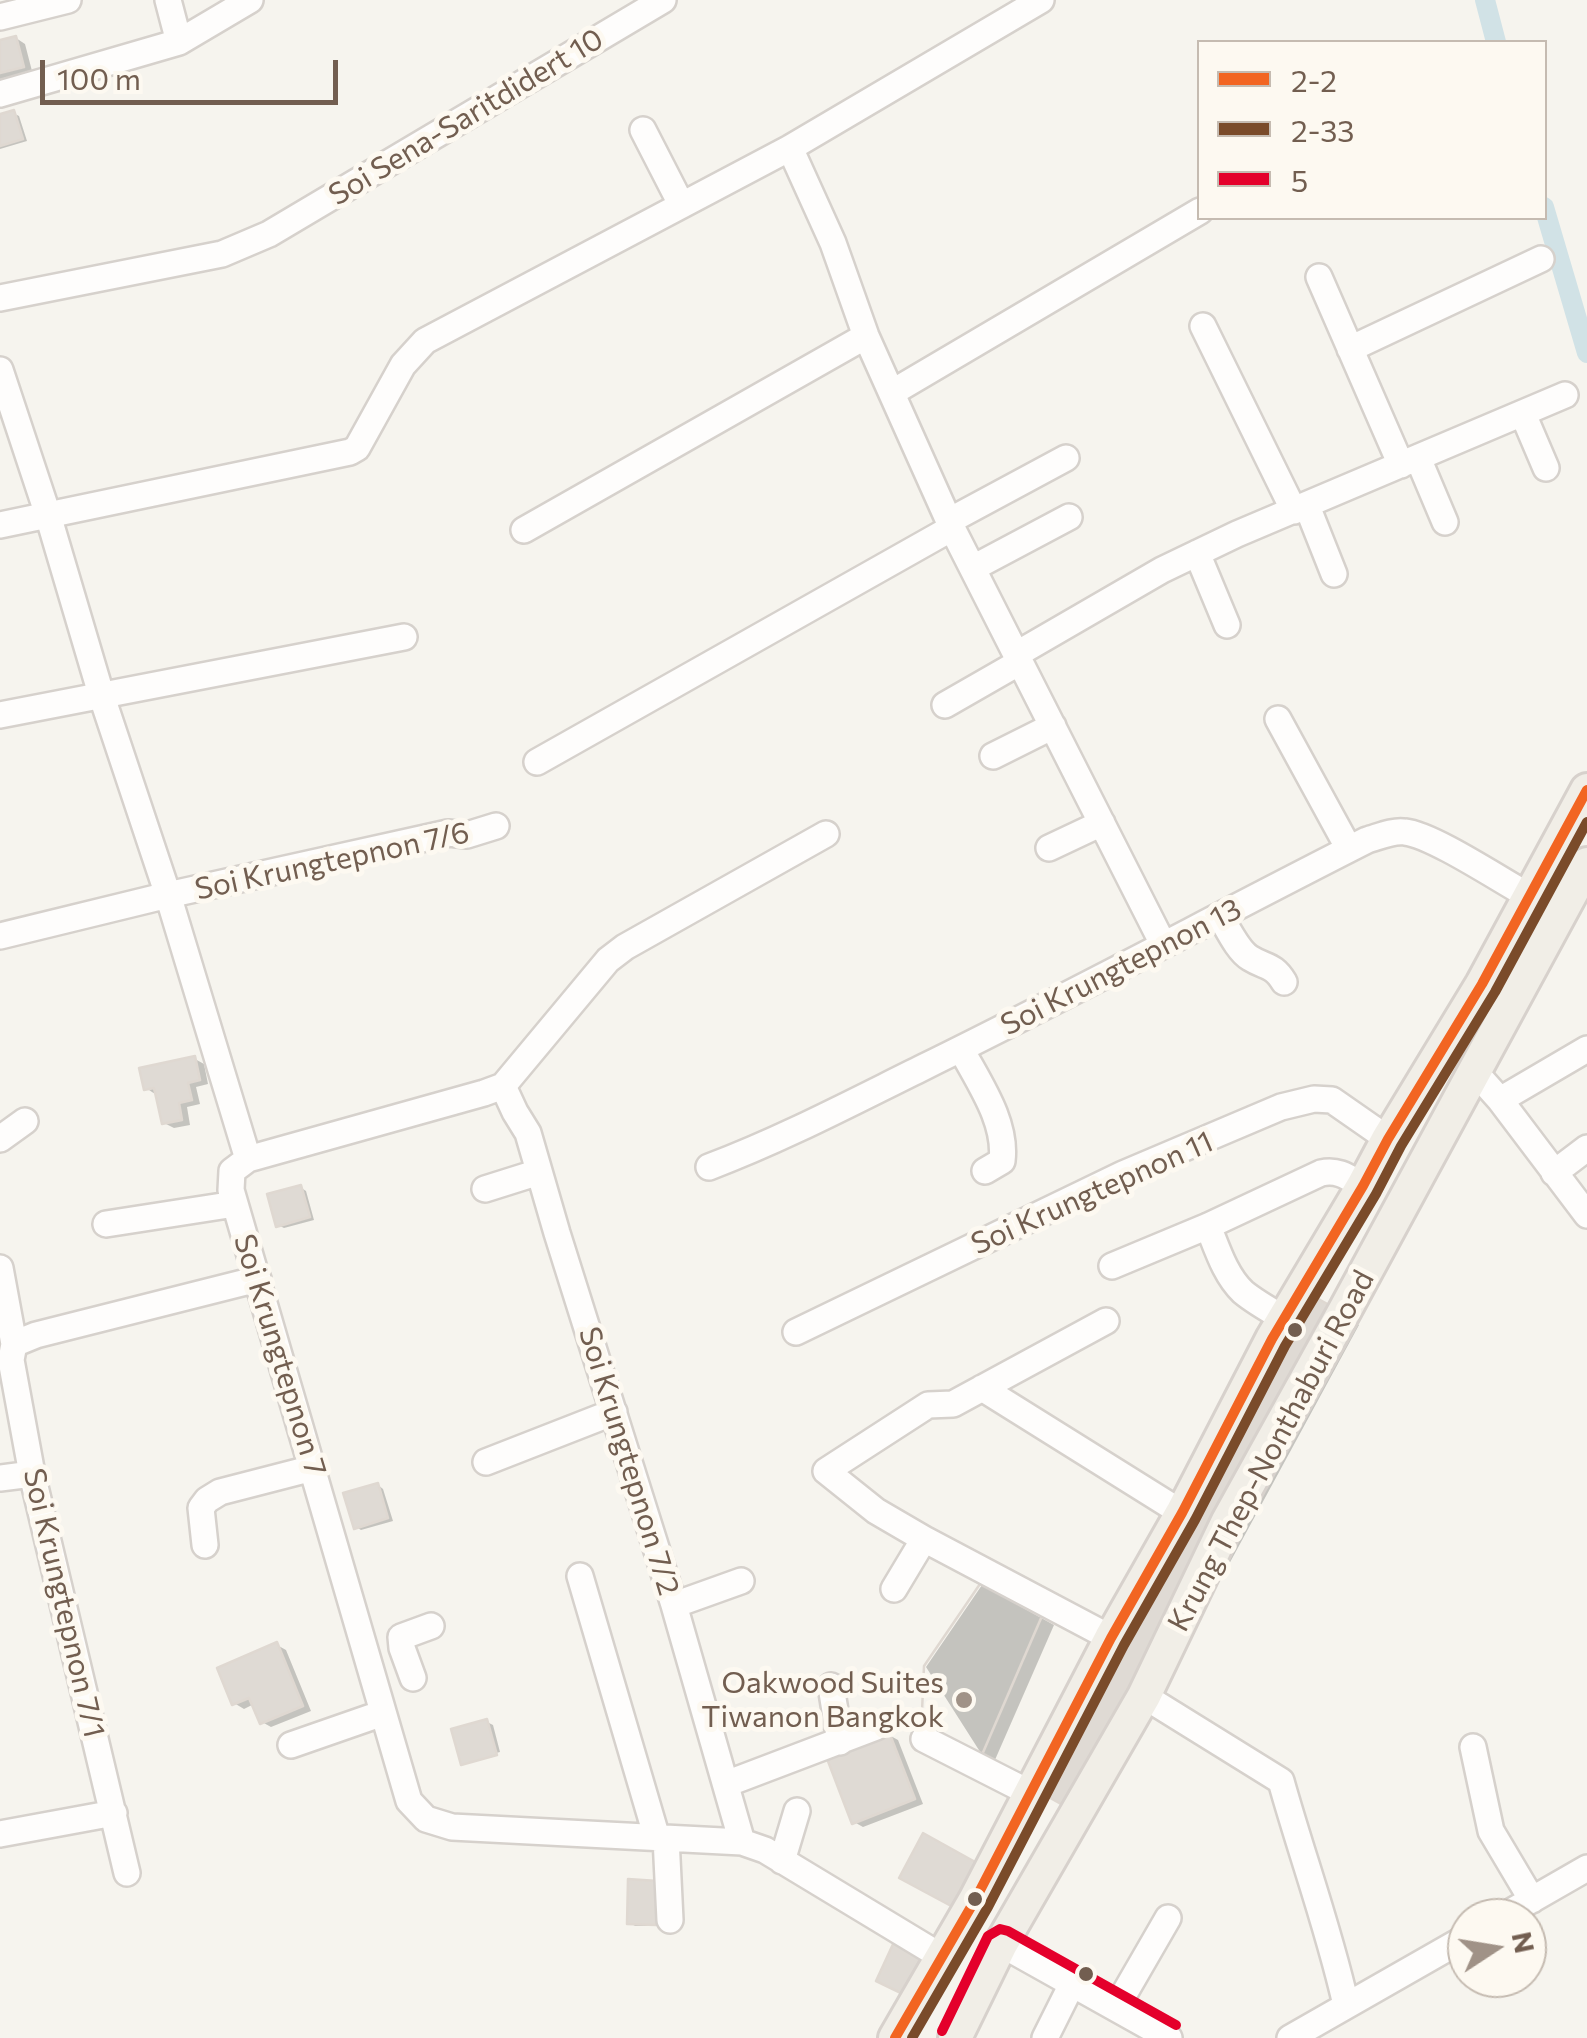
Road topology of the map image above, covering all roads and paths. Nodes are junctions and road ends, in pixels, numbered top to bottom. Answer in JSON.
{"nodes":[{"id":1,"x":68,"y":0,"type":"edge"},
{"id":2,"x":168,"y":0,"type":"edge"},
{"id":3,"x":250,"y":0,"type":"edge"},
{"id":4,"x":663,"y":0,"type":"edge"},
{"id":5,"x":1041,"y":0,"type":"edge"},
{"id":6,"x":0,"y":17,"type":"edge"},
{"id":7,"x":178,"y":42,"type":"junction"},
{"id":8,"x":0,"y":94,"type":"edge"},
{"id":9,"x":643,"y":130,"type":"dead end"},
{"id":10,"x":790,"y":148,"type":"junction"},
{"id":11,"x":681,"y":204,"type":"junction"},
{"id":12,"x":1197,"y":214,"type":"edge"},
{"id":13,"x":1541,"y":259,"type":"dead end"},
{"id":14,"x":1319,"y":278,"type":"dead end"},
{"id":15,"x":0,"y":298,"type":"edge"},
{"id":16,"x":1203,"y":326,"type":"dead end"},
{"id":17,"x":866,"y":336,"type":"junction"},
{"id":18,"x":1350,"y":348,"type":"junction"},
{"id":19,"x":0,"y":370,"type":"edge"},
{"id":20,"x":893,"y":392,"type":"junction"},
{"id":21,"x":1564,"y":395,"type":"dead end"},
{"id":22,"x":1522,"y":414,"type":"junction"},
{"id":23,"x":1066,"y":458,"type":"dead end"},
{"id":24,"x":1409,"y":462,"type":"junction"},
{"id":25,"x":1546,"y":468,"type":"dead end"},
{"id":26,"x":1300,"y":508,"type":"junction"},
{"id":27,"x":48,"y":515,"type":"junction"},
{"id":28,"x":1069,"y":516,"type":"dead end"},
{"id":29,"x":1445,"y":522,"type":"dead end"},
{"id":30,"x":0,"y":525,"type":"edge"},
{"id":31,"x":951,"y":525,"type":"junction"},
{"id":32,"x":524,"y":530,"type":"dead end"},
{"id":33,"x":1197,"y":553,"type":"junction"},
{"id":34,"x":972,"y":568,"type":"junction"},
{"id":35,"x":1334,"y":574,"type":"dead end"},
{"id":36,"x":1227,"y":626,"type":"dead end"},
{"id":37,"x":404,"y":638,"type":"dead end"},
{"id":38,"x":1018,"y":658,"type":"junction"},
{"id":39,"x":101,"y":694,"type":"junction"},
{"id":40,"x":945,"y":705,"type":"dead end"},
{"id":41,"x":0,"y":715,"type":"edge"},
{"id":42,"x":1278,"y":719,"type":"dead end"},
{"id":43,"x":1053,"y":726,"type":"junction"},
{"id":44,"x":994,"y":756,"type":"dead end"},
{"id":45,"x":537,"y":762,"type":"dead end"},
{"id":46,"x":1587,"y":790,"type":"edge"},
{"id":47,"x":1102,"y":824,"type":"junction"},
{"id":48,"x":496,"y":826,"type":"dead end"},
{"id":49,"x":826,"y":834,"type":"dead end"},
{"id":50,"x":1049,"y":848,"type":"dead end"},
{"id":51,"x":1349,"y":850,"type":"junction"},
{"id":52,"x":1587,"y":864,"type":"edge"},
{"id":53,"x":168,"y":896,"type":"junction"},
{"id":54,"x":1530,"y":897,"type":"junction"},
{"id":55,"x":1220,"y":916,"type":"junction"},
{"id":56,"x":0,"y":936,"type":"edge"},
{"id":57,"x":1163,"y":944,"type":"junction"},
{"id":58,"x":1284,"y":982,"type":"dead end"},
{"id":59,"x":961,"y":1049,"type":"junction"},
{"id":60,"x":1587,"y":1049,"type":"edge"},
{"id":61,"x":1474,"y":1072,"type":"junction"},
{"id":62,"x":503,"y":1086,"type":"junction"},
{"id":63,"x":1500,"y":1100,"type":"junction"},
{"id":64,"x":25,"y":1121,"type":"dead end"},
{"id":65,"x":1388,"y":1138,"type":"junction"},
{"id":66,"x":0,"y":1139,"type":"edge"},
{"id":67,"x":1587,"y":1148,"type":"edge"},
{"id":68,"x":248,"y":1158,"type":"junction"},
{"id":69,"x":709,"y":1167,"type":"dead end"},
{"id":70,"x":986,"y":1171,"type":"dead end"},
{"id":71,"x":538,"y":1172,"type":"junction"},
{"id":72,"x":1554,"y":1174,"type":"junction"},
{"id":73,"x":1363,"y":1186,"type":"junction"},
{"id":74,"x":485,"y":1189,"type":"dead end"},
{"id":75,"x":234,"y":1204,"type":"junction"},
{"id":76,"x":1587,"y":1215,"type":"edge"},
{"id":77,"x":106,"y":1224,"type":"dead end"},
{"id":78,"x":1208,"y":1226,"type":"junction"},
{"id":79,"x":1112,"y":1266,"type":"dead end"},
{"id":80,"x":0,"y":1268,"type":"edge"},
{"id":81,"x":258,"y":1280,"type":"junction"},
{"id":82,"x":1285,"y":1319,"type":"junction"},
{"id":83,"x":1106,"y":1322,"type":"dead end"},
{"id":84,"x":796,"y":1332,"type":"dead end"},
{"id":85,"x":14,"y":1344,"type":"junction"},
{"id":86,"x":982,"y":1388,"type":"junction"},
{"id":87,"x":614,"y":1412,"type":"junction"},
{"id":88,"x":486,"y":1462,"type":"dead end"},
{"id":89,"x":314,"y":1468,"type":"junction"},
{"id":90,"x":32,"y":1474,"type":"junction"},
{"id":91,"x":0,"y":1478,"type":"edge"},
{"id":92,"x":1182,"y":1513,"type":"junction"},
{"id":93,"x":924,"y":1539,"type":"junction"},
{"id":94,"x":206,"y":1545,"type":"dead end"},
{"id":95,"x":580,"y":1576,"type":"dead end"},
{"id":96,"x":741,"y":1581,"type":"dead end"},
{"id":97,"x":894,"y":1590,"type":"dead end"},
{"id":98,"x":674,"y":1606,"type":"junction"},
{"id":99,"x":431,"y":1626,"type":"dead end"},
{"id":100,"x":401,"y":1637,"type":"junction"},
{"id":101,"x":1111,"y":1638,"type":"junction"},
{"id":102,"x":365,"y":1649,"type":"junction"},
{"id":103,"x":413,"y":1678,"type":"dead end"},
{"id":104,"x":831,"y":1686,"type":"dead end"},
{"id":105,"x":1144,"y":1696,"type":"junction"},
{"id":106,"x":383,"y":1713,"type":"junction"},
{"id":107,"x":876,"y":1726,"type":"dead end"},
{"id":108,"x":924,"y":1739,"type":"dead end"},
{"id":109,"x":840,"y":1742,"type":"junction"},
{"id":110,"x":290,"y":1745,"type":"dead end"},
{"id":111,"x":1473,"y":1748,"type":"dead end"},
{"id":112,"x":726,"y":1784,"type":"junction"},
{"id":113,"x":1030,"y":1793,"type":"junction"},
{"id":114,"x":797,"y":1811,"type":"dead end"},
{"id":115,"x":114,"y":1812,"type":"junction"},
{"id":116,"x":0,"y":1834,"type":"edge"},
{"id":117,"x":662,"y":1838,"type":"junction"},
{"id":118,"x":742,"y":1842,"type":"junction"},
{"id":119,"x":782,"y":1860,"type":"junction"},
{"id":120,"x":1587,"y":1868,"type":"edge"},
{"id":121,"x":127,"y":1873,"type":"dead end"},
{"id":122,"x":1531,"y":1898,"type":"edge"},
{"id":123,"x":1535,"y":1898,"type":"edge"},
{"id":124,"x":1168,"y":1918,"type":"dead end"},
{"id":125,"x":670,"y":1920,"type":"dead end"},
{"id":126,"x":1001,"y":1944,"type":"junction"},
{"id":127,"x":1447,"y":1948,"type":"edge"},
{"id":128,"x":942,"y":1957,"type":"junction"},
{"id":129,"x":1072,"y":1984,"type":"junction"},
{"id":130,"x":1346,"y":2005,"type":"junction"},
{"id":131,"x":1116,"y":2008,"type":"junction"},
{"id":132,"x":896,"y":2038,"type":"edge"},
{"id":133,"x":955,"y":2038,"type":"edge"},
{"id":134,"x":1045,"y":2038,"type":"edge"},
{"id":135,"x":1168,"y":2038,"type":"edge"},
{"id":136,"x":1290,"y":2038,"type":"edge"}],
"edges":[{"from":1,"to":6,"type":"street"},
{"from":2,"to":7,"type":"street"},
{"from":3,"to":7,"type":"street"},
{"from":4,"to":15,"type":"street","name":"Soi Sena-Saritdidert 10"},
{"from":5,"to":10,"type":"street"},
{"from":7,"to":8,"type":"street"},
{"from":9,"to":11,"type":"street"},
{"from":10,"to":11,"type":"street"},
{"from":10,"to":17,"type":"street"},
{"from":11,"to":27,"type":"street"},
{"from":12,"to":20,"type":"street"},
{"from":13,"to":18,"type":"street"},
{"from":14,"to":18,"type":"street"},
{"from":16,"to":26,"type":"street"},
{"from":17,"to":20,"type":"street"},
{"from":17,"to":32,"type":"street"},
{"from":18,"to":24,"type":"street"},
{"from":19,"to":27,"type":"street"},
{"from":20,"to":31,"type":"street"},
{"from":21,"to":22,"type":"street"},
{"from":22,"to":24,"type":"street"},
{"from":22,"to":25,"type":"street"},
{"from":23,"to":31,"type":"street"},
{"from":24,"to":26,"type":"street"},
{"from":24,"to":29,"type":"street"},
{"from":26,"to":33,"type":"street"},
{"from":26,"to":35,"type":"street"},
{"from":27,"to":30,"type":"street"},
{"from":27,"to":39,"type":"street"},
{"from":28,"to":34,"type":"street"},
{"from":31,"to":34,"type":"street"},
{"from":31,"to":45,"type":"street"},
{"from":33,"to":36,"type":"street"},
{"from":33,"to":38,"type":"street"},
{"from":34,"to":38,"type":"street"},
{"from":37,"to":39,"type":"street"},
{"from":38,"to":40,"type":"street"},
{"from":38,"to":43,"type":"street"},
{"from":39,"to":41,"type":"street"},
{"from":39,"to":53,"type":"street"},
{"from":42,"to":51,"type":"street"},
{"from":43,"to":44,"type":"street"},
{"from":43,"to":47,"type":"street"},
{"from":46,"to":54,"type":"main road","name":"Krung Thep-Nonthaburi Road"},
{"from":47,"to":50,"type":"street"},
{"from":47,"to":57,"type":"street"},
{"from":48,"to":53,"type":"street","name":"Soi Krungtepnon 7/6"},
{"from":49,"to":62,"type":"street"},
{"from":51,"to":54,"type":"street","name":"Soi Krungtepnon 13"},
{"from":51,"to":55,"type":"street","name":"Soi Krungtepnon 13"},
{"from":52,"to":61,"type":"main road","name":"Krung Thep-Nonthaburi Road"},
{"from":53,"to":56,"type":"street","name":"Soi Krungtepnon 7/6"},
{"from":53,"to":68,"type":"street"},
{"from":54,"to":65,"type":"main road","name":"Krung Thep-Nonthaburi Road"},
{"from":55,"to":57,"type":"street","name":"Soi Krungtepnon 13"},
{"from":55,"to":58,"type":"street"},
{"from":57,"to":59,"type":"street","name":"Soi Krungtepnon 13"},
{"from":59,"to":69,"type":"street","name":"Soi Krungtepnon 13"},
{"from":59,"to":70,"type":"street"},
{"from":60,"to":63,"type":"street"},
{"from":61,"to":63,"type":"street"},
{"from":61,"to":105,"type":"main road","name":"Krung Thep-Nonthaburi Road"},
{"from":62,"to":68,"type":"street"},
{"from":62,"to":71,"type":"street","name":"Soi Krungtepnon 7/2"},
{"from":63,"to":72,"type":"street"},
{"from":64,"to":66,"type":"street"},
{"from":65,"to":73,"type":"main road","name":"Krung Thep-Nonthaburi Road"},
{"from":65,"to":84,"type":"street","name":"Soi Krungtepnon 11"},
{"from":67,"to":72,"type":"street"},
{"from":68,"to":75,"type":"street","name":"Soi Krungtepnon 7"},
{"from":71,"to":74,"type":"street"},
{"from":71,"to":87,"type":"street","name":"Soi Krungtepnon 7/2"},
{"from":72,"to":76,"type":"street"},
{"from":73,"to":78,"type":"street"},
{"from":73,"to":82,"type":"main road","name":"Krung Thep-Nonthaburi Road"},
{"from":75,"to":77,"type":"street"},
{"from":75,"to":81,"type":"street","name":"Soi Krungtepnon 7"},
{"from":78,"to":79,"type":"street"},
{"from":78,"to":82,"type":"street"},
{"from":80,"to":85,"type":"street","name":"Soi Krungtepnon 7/1"},
{"from":81,"to":85,"type":"street"},
{"from":81,"to":89,"type":"street","name":"Soi Krungtepnon 7"},
{"from":82,"to":92,"type":"main road","name":"Krung Thep-Nonthaburi Road"},
{"from":83,"to":86,"type":"street"},
{"from":85,"to":90,"type":"street","name":"Soi Krungtepnon 7/1"},
{"from":86,"to":92,"type":"street"},
{"from":86,"to":93,"type":"street"},
{"from":87,"to":88,"type":"street"},
{"from":87,"to":98,"type":"street","name":"Soi Krungtepnon 7/2"},
{"from":89,"to":94,"type":"street"},
{"from":89,"to":102,"type":"street","name":"Soi Krungtepnon 7"},
{"from":90,"to":91,"type":"street"},
{"from":90,"to":115,"type":"street","name":"Soi Krungtepnon 7/1"},
{"from":92,"to":101,"type":"main road","name":"Krung Thep-Nonthaburi Road"},
{"from":93,"to":97,"type":"street"},
{"from":93,"to":101,"type":"street"},
{"from":95,"to":117,"type":"street"},
{"from":96,"to":98,"type":"street"},
{"from":98,"to":112,"type":"street","name":"Soi Krungtepnon 7/2"},
{"from":99,"to":100,"type":"street"},
{"from":100,"to":102,"type":"street"},
{"from":100,"to":103,"type":"street"},
{"from":101,"to":113,"type":"main road","name":"Krung Thep-Nonthaburi Road"},
{"from":102,"to":106,"type":"street","name":"Soi Krungtepnon 7"},
{"from":104,"to":109,"type":"street"},
{"from":105,"to":126,"type":"main road","name":"Krung Thep-Nonthaburi Road"},
{"from":105,"to":130,"type":"street"},
{"from":106,"to":110,"type":"street"},
{"from":106,"to":117,"type":"street","name":"Soi Krungtepnon 7"},
{"from":107,"to":109,"type":"street"},
{"from":108,"to":113,"type":"street"},
{"from":109,"to":112,"type":"street"},
{"from":111,"to":122,"type":"street"},
{"from":112,"to":118,"type":"street","name":"Soi Krungtepnon 7/2"},
{"from":113,"to":128,"type":"main road","name":"Krung Thep-Nonthaburi Road"},
{"from":114,"to":119,"type":"street"},
{"from":115,"to":116,"type":"street"},
{"from":115,"to":121,"type":"street","name":"Soi Krungtepnon 7/1"},
{"from":117,"to":118,"type":"street","name":"Soi Krungtepnon 7"},
{"from":117,"to":125,"type":"street"},
{"from":118,"to":119,"type":"street","name":"Soi Krungtepnon 7"},
{"from":119,"to":128,"type":"street","name":"Soi Krungtepnon 7"},
{"from":120,"to":123,"type":"street"},
{"from":124,"to":131,"type":"street"},
{"from":126,"to":129,"type":"street"},
{"from":126,"to":133,"type":"main road","name":"Krung Thep-Nonthaburi Road"},
{"from":127,"to":130,"type":"street"},
{"from":128,"to":132,"type":"main road","name":"Krung Thep-Nonthaburi Road"},
{"from":129,"to":131,"type":"street"},
{"from":129,"to":134,"type":"street"},
{"from":130,"to":136,"type":"street"},
{"from":131,"to":135,"type":"street"}]}
